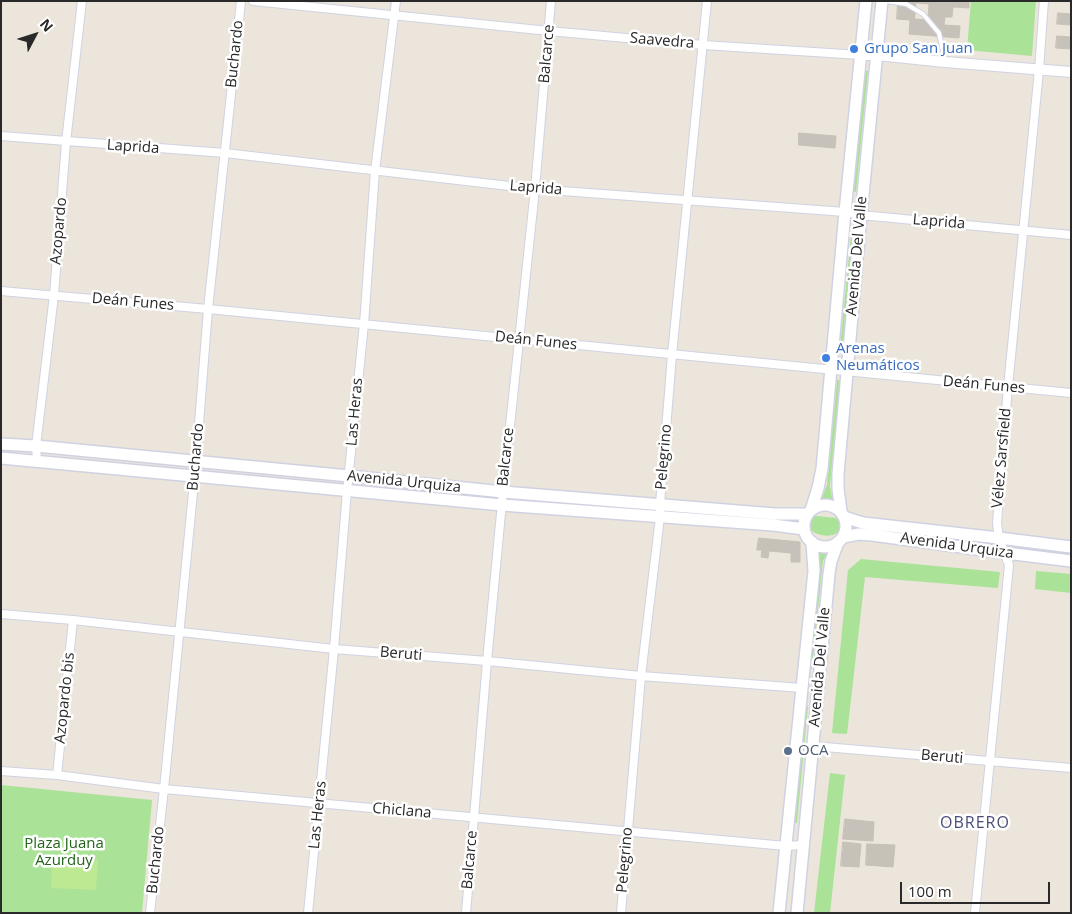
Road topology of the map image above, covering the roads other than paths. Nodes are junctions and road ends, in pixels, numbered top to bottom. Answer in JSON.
{"nodes":[{"id":1,"x":82,"y":1,"type":"edge"},
{"id":2,"x":241,"y":1,"type":"edge"},
{"id":3,"x":253,"y":1,"type":"edge"},
{"id":4,"x":396,"y":1,"type":"edge"},
{"id":5,"x":551,"y":1,"type":"edge"},
{"id":6,"x":707,"y":1,"type":"edge"},
{"id":7,"x":866,"y":1,"type":"edge"},
{"id":8,"x":882,"y":1,"type":"edge"},
{"id":9,"x":886,"y":1,"type":"edge"},
{"id":10,"x":1044,"y":1,"type":"edge"},
{"id":11,"x":395,"y":15,"type":"junction"},
{"id":12,"x":549,"y":31,"type":"junction"},
{"id":13,"x":703,"y":45,"type":"junction"},
{"id":14,"x":861,"y":55,"type":"junction"},
{"id":15,"x":876,"y":55,"type":"junction"},
{"id":16,"x":945,"y":62,"type":"junction"},
{"id":17,"x":1039,"y":70,"type":"junction"},
{"id":18,"x":1071,"y":72,"type":"edge"},
{"id":19,"x":1,"y":136,"type":"edge"},
{"id":20,"x":66,"y":142,"type":"junction"},
{"id":21,"x":225,"y":153,"type":"junction"},
{"id":22,"x":375,"y":171,"type":"junction"},
{"id":23,"x":535,"y":189,"type":"junction"},
{"id":24,"x":688,"y":200,"type":"junction"},
{"id":25,"x":845,"y":212,"type":"junction"},
{"id":26,"x":861,"y":215,"type":"junction"},
{"id":27,"x":1022,"y":230,"type":"junction"},
{"id":28,"x":1071,"y":235,"type":"edge"},
{"id":29,"x":1,"y":291,"type":"edge"},
{"id":30,"x":54,"y":295,"type":"junction"},
{"id":31,"x":208,"y":309,"type":"junction"},
{"id":32,"x":364,"y":324,"type":"junction"},
{"id":33,"x":518,"y":340,"type":"junction"},
{"id":34,"x":672,"y":355,"type":"junction"},
{"id":35,"x":831,"y":369,"type":"junction"},
{"id":36,"x":847,"y":372,"type":"junction"},
{"id":37,"x":1008,"y":387,"type":"junction"},
{"id":38,"x":1071,"y":393,"type":"edge"},
{"id":39,"x":1,"y":444,"type":"edge"},
{"id":40,"x":36,"y":446,"type":"junction"},
{"id":41,"x":1,"y":458,"type":"edge"},
{"id":42,"x":37,"y":460,"type":"junction"},
{"id":43,"x":196,"y":462,"type":"junction"},
{"id":44,"x":349,"y":476,"type":"junction"},
{"id":45,"x":194,"y":477,"type":"junction"},
{"id":46,"x":347,"y":491,"type":"junction"},
{"id":47,"x":503,"y":492,"type":"junction"},
{"id":48,"x":660,"y":504,"type":"junction"},
{"id":49,"x":502,"y":505,"type":"junction"},
{"id":50,"x":809,"y":512,"type":"junction"},
{"id":51,"x":842,"y":514,"type":"junction"},
{"id":52,"x":660,"y":517,"type":"junction"},
{"id":53,"x":804,"y":529,"type":"junction"},
{"id":54,"x":999,"y":538,"type":"junction"},
{"id":55,"x":840,"y":539,"type":"junction"},
{"id":56,"x":812,"y":542,"type":"junction"},
{"id":57,"x":1071,"y":546,"type":"edge"},
{"id":58,"x":1006,"y":553,"type":"junction"},
{"id":59,"x":1071,"y":561,"type":"edge"},
{"id":60,"x":1,"y":614,"type":"edge"},
{"id":61,"x":73,"y":620,"type":"junction"},
{"id":62,"x":178,"y":632,"type":"junction"},
{"id":63,"x":334,"y":649,"type":"junction"},
{"id":64,"x":487,"y":661,"type":"junction"},
{"id":65,"x":641,"y":676,"type":"junction"},
{"id":66,"x":802,"y":688,"type":"junction"},
{"id":67,"x":813,"y":746,"type":"junction"},
{"id":68,"x":990,"y":762,"type":"junction"},
{"id":69,"x":1071,"y":768,"type":"edge"},
{"id":70,"x":1,"y":770,"type":"edge"},
{"id":71,"x":57,"y":776,"type":"junction"},
{"id":72,"x":164,"y":789,"type":"junction"},
{"id":73,"x":320,"y":803,"type":"junction"},
{"id":74,"x":474,"y":818,"type":"junction"},
{"id":75,"x":627,"y":831,"type":"junction"},
{"id":76,"x":803,"y":845,"type":"junction"},
{"id":77,"x":786,"y":846,"type":"junction"},
{"id":78,"x":150,"y":913,"type":"edge"},
{"id":79,"x":308,"y":913,"type":"edge"},
{"id":80,"x":466,"y":913,"type":"edge"},
{"id":81,"x":621,"y":913,"type":"edge"},
{"id":82,"x":779,"y":913,"type":"edge"},
{"id":83,"x":797,"y":913,"type":"edge"},
{"id":84,"x":975,"y":913,"type":"edge"}],
"edges":[{"from":1,"to":20,"type":"street","name":"Azopardo"},
{"from":2,"to":21,"type":"street","name":"Buchardo"},
{"from":3,"to":11,"type":"street","name":"Saavedra"},
{"from":4,"to":11,"type":"street","name":"Las Heras"},
{"from":5,"to":12,"type":"street","name":"Balcarce"},
{"from":6,"to":13,"type":"street","name":"Pelegrino"},
{"from":7,"to":14,"type":"main road","name":"Avenida Del Valle"},
{"from":8,"to":15,"type":"main road","name":"Avenida Del Valle"},
{"from":9,"to":16,"type":"lane"},
{"from":10,"to":17,"type":"street","name":"Vélez Sarsfield"},
{"from":11,"to":12,"type":"street","name":"Saavedra"},
{"from":11,"to":22,"type":"street","name":"Las Heras"},
{"from":12,"to":13,"type":"street","name":"Saavedra"},
{"from":12,"to":23,"type":"street","name":"Balcarce"},
{"from":13,"to":14,"type":"street","name":"Saavedra"},
{"from":13,"to":24,"type":"street","name":"Pelegrino"},
{"from":14,"to":15,"type":"street","name":"Saavedra"},
{"from":14,"to":25,"type":"main road","name":"Avenida Del Valle"},
{"from":15,"to":16,"type":"street","name":"Saavedra"},
{"from":15,"to":26,"type":"main road","name":"Avenida Del Valle"},
{"from":16,"to":17,"type":"street","name":"Saavedra"},
{"from":17,"to":18,"type":"street","name":"Saavedra"},
{"from":17,"to":27,"type":"street","name":"Vélez Sarsfield"},
{"from":19,"to":20,"type":"street","name":"Laprida"},
{"from":20,"to":21,"type":"street","name":"Laprida"},
{"from":20,"to":30,"type":"street","name":"Azopardo"},
{"from":21,"to":22,"type":"street","name":"Laprida"},
{"from":21,"to":31,"type":"street","name":"Buchardo"},
{"from":22,"to":23,"type":"street","name":"Laprida"},
{"from":22,"to":32,"type":"street","name":"Las Heras"},
{"from":23,"to":24,"type":"street","name":"Laprida"},
{"from":23,"to":33,"type":"street","name":"Balcarce"},
{"from":24,"to":25,"type":"street","name":"Laprida"},
{"from":24,"to":34,"type":"street","name":"Pelegrino"},
{"from":25,"to":26,"type":"street","name":"Laprida"},
{"from":25,"to":35,"type":"main road","name":"Avenida Del Valle"},
{"from":26,"to":27,"type":"street","name":"Laprida"},
{"from":26,"to":36,"type":"main road","name":"Avenida Del Valle"},
{"from":27,"to":28,"type":"street","name":"Laprida"},
{"from":27,"to":37,"type":"street","name":"Vélez Sarsfield"},
{"from":29,"to":30,"type":"street","name":"Deán Funes"},
{"from":30,"to":31,"type":"street","name":"Deán Funes"},
{"from":30,"to":40,"type":"street","name":"Azopardo"},
{"from":31,"to":32,"type":"street","name":"Deán Funes"},
{"from":31,"to":43,"type":"street","name":"Buchardo"},
{"from":32,"to":33,"type":"street","name":"Deán Funes"},
{"from":32,"to":44,"type":"street","name":"Las Heras"},
{"from":33,"to":34,"type":"street","name":"Deán Funes"},
{"from":33,"to":47,"type":"street","name":"Balcarce"},
{"from":34,"to":35,"type":"street","name":"Deán Funes"},
{"from":34,"to":48,"type":"street","name":"Pelegrino"},
{"from":35,"to":36,"type":"street","name":"Deán Funes"},
{"from":35,"to":50,"type":"main road","name":"Avenida Del Valle"},
{"from":36,"to":37,"type":"street","name":"Deán Funes"},
{"from":36,"to":51,"type":"main road","name":"Avenida Del Valle"},
{"from":37,"to":38,"type":"street","name":"Deán Funes"},
{"from":37,"to":54,"type":"street","name":"Vélez Sarsfield"},
{"from":39,"to":40,"type":"main road","name":"Avenida Urquiza"},
{"from":40,"to":42,"type":"street","name":"Azopardo"},
{"from":40,"to":43,"type":"main road","name":"Avenida Urquiza"},
{"from":41,"to":42,"type":"main road"},
{"from":42,"to":45,"type":"main road"},
{"from":43,"to":44,"type":"main road","name":"Avenida Urquiza"},
{"from":43,"to":45,"type":"street","name":"Buchardo"},
{"from":44,"to":46,"type":"street","name":"Las Heras"},
{"from":44,"to":47,"type":"main road","name":"Avenida Urquiza"},
{"from":45,"to":46,"type":"main road"},
{"from":45,"to":62,"type":"street","name":"Buchardo"},
{"from":46,"to":49,"type":"main road"},
{"from":46,"to":63,"type":"street","name":"Las Heras"},
{"from":47,"to":48,"type":"main road","name":"Avenida Urquiza"},
{"from":47,"to":49,"type":"street","name":"Balcarce"},
{"from":48,"to":50,"type":"main road","name":"Avenida Urquiza"},
{"from":48,"to":52,"type":"street","name":"Pelegrino"},
{"from":49,"to":52,"type":"main road"},
{"from":49,"to":64,"type":"street","name":"Balcarce"},
{"from":50,"to":51,"type":"main road"},
{"from":50,"to":53,"type":"main road"},
{"from":51,"to":54,"type":"main road","name":"Avenida Urquiza"},
{"from":51,"to":55,"type":"main road"},
{"from":52,"to":53,"type":"main road"},
{"from":52,"to":65,"type":"street","name":"Pelegrino"},
{"from":53,"to":56,"type":"main road"},
{"from":54,"to":57,"type":"main road","name":"Avenida Urquiza"},
{"from":54,"to":58,"type":"street","name":"Vélez Sarsfield"},
{"from":55,"to":56,"type":"main road"},
{"from":55,"to":58,"type":"main road","name":"Avenida Urquiza"},
{"from":55,"to":67,"type":"main road","name":"Avenida Del Valle"},
{"from":56,"to":66,"type":"main road","name":"Avenida Del Valle"},
{"from":58,"to":59,"type":"main road","name":"Avenida Urquiza"},
{"from":58,"to":68,"type":"street","name":"Vélez Sarsfield"},
{"from":60,"to":61,"type":"street","name":"Beruti"},
{"from":61,"to":62,"type":"street","name":"Beruti"},
{"from":61,"to":71,"type":"street","name":"Azopardo bis"},
{"from":62,"to":63,"type":"street","name":"Beruti"},
{"from":62,"to":72,"type":"street","name":"Buchardo"},
{"from":63,"to":64,"type":"street","name":"Beruti"},
{"from":63,"to":73,"type":"street","name":"Las Heras"},
{"from":64,"to":65,"type":"street","name":"Beruti"},
{"from":64,"to":74,"type":"street","name":"Balcarce"},
{"from":65,"to":66,"type":"street","name":"Beruti"},
{"from":65,"to":75,"type":"street","name":"Pelegrino"},
{"from":66,"to":77,"type":"main road","name":"Avenida Del Valle"},
{"from":67,"to":68,"type":"street","name":"Beruti"},
{"from":67,"to":76,"type":"main road","name":"Avenida Del Valle"},
{"from":68,"to":69,"type":"street","name":"Beruti"},
{"from":68,"to":84,"type":"street","name":"Vélez Sarsfield"},
{"from":70,"to":71,"type":"street","name":"Chiclana"},
{"from":71,"to":72,"type":"street","name":"Chiclana"},
{"from":72,"to":73,"type":"street","name":"Chiclana"},
{"from":72,"to":78,"type":"street","name":"Buchardo"},
{"from":73,"to":74,"type":"street","name":"Chiclana"},
{"from":73,"to":79,"type":"street","name":"Las Heras"},
{"from":74,"to":75,"type":"street","name":"Chiclana"},
{"from":74,"to":80,"type":"street","name":"Balcarce"},
{"from":75,"to":77,"type":"street","name":"Chiclana"},
{"from":75,"to":81,"type":"street","name":"Pelegrino"},
{"from":76,"to":77,"type":"street","name":"Chiclana"},
{"from":76,"to":83,"type":"main road","name":"Avenida Del Valle"},
{"from":77,"to":82,"type":"main road","name":"Avenida Del Valle"}]}
